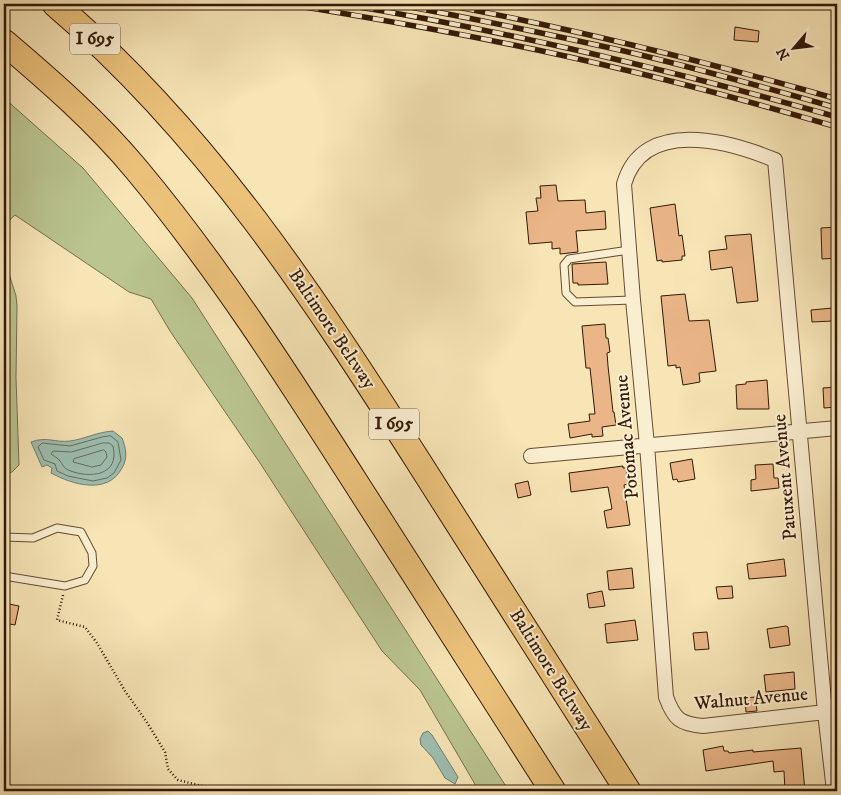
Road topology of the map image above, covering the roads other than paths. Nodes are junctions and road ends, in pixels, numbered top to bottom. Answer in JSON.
{"nodes":[{"id":1,"x":56,"y":4,"type":"edge"},
{"id":2,"x":4,"y":42,"type":"edge"},
{"id":3,"x":636,"y":160,"type":"joint"},
{"id":4,"x":629,"y":250,"type":"junction"},
{"id":5,"x":633,"y":300,"type":"junction"},
{"id":6,"x":837,"y":428,"type":"edge"},
{"id":7,"x":799,"y":432,"type":"junction"},
{"id":8,"x":647,"y":445,"type":"junction"},
{"id":9,"x":531,"y":456,"type":"dead end"},
{"id":10,"x":4,"y":537,"type":"edge"},
{"id":11,"x":4,"y":576,"type":"edge"},
{"id":12,"x":831,"y":711,"type":"edge"},
{"id":13,"x":672,"y":713,"type":"joint"},
{"id":14,"x":552,"y":791,"type":"edge"},
{"id":15,"x":628,"y":791,"type":"edge"},
{"id":16,"x":834,"y":791,"type":"edge"}],
"edges":[{"from":1,"to":15,"type":"highway","name":"Baltimore Beltway","number":"I 695"},
{"from":2,"to":14,"type":"highway"},
{"from":3,"to":4,"type":"street","name":"Potomac Avenue"},
{"from":3,"to":7,"type":"street","name":"Patuxent Avenue"},
{"from":4,"to":5,"type":"street","name":"Potomac Avenue"},
{"from":4,"to":5,"type":"lane"},
{"from":5,"to":8,"type":"street","name":"Potomac Avenue"},
{"from":6,"to":7,"type":"street"},
{"from":7,"to":8,"type":"street"},
{"from":7,"to":12,"type":"street","name":"Patuxent Avenue"},
{"from":8,"to":9,"type":"street"},
{"from":8,"to":13,"type":"street","name":"Potomac Avenue"},
{"from":10,"to":11,"type":"lane"},
{"from":12,"to":13,"type":"street","name":"Walnut Avenue"},
{"from":12,"to":16,"type":"street","name":"Patuxent Avenue"}]}
